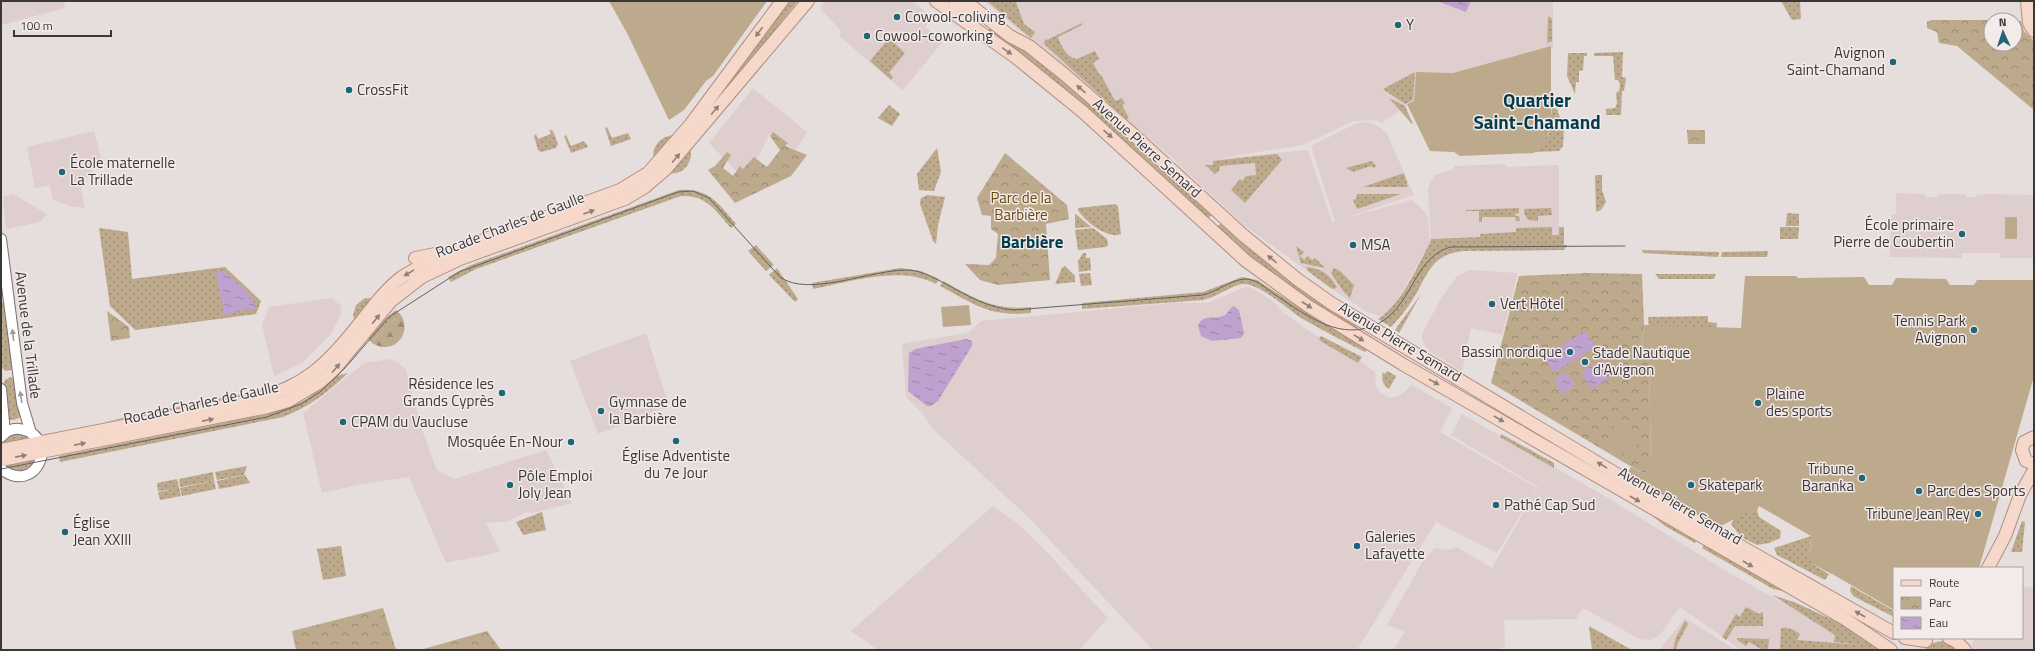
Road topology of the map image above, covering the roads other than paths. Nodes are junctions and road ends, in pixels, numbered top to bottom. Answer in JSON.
{"nodes":[{"id":1,"x":782,"y":1,"type":"edge"},
{"id":2,"x":807,"y":1,"type":"edge"},
{"id":3,"x":936,"y":1,"type":"edge"},
{"id":4,"x":955,"y":1,"type":"edge"},
{"id":5,"x":965,"y":1,"type":"edge"},
{"id":6,"x":978,"y":1,"type":"edge"},
{"id":7,"x":2027,"y":1,"type":"edge"},
{"id":8,"x":2034,"y":31,"type":"edge"},
{"id":9,"x":1010,"y":36,"type":"junction"},
{"id":10,"x":1029,"y":46,"type":"junction"},
{"id":11,"x":626,"y":177,"type":"dead end"},
{"id":12,"x":563,"y":212,"type":"junction"},
{"id":13,"x":1,"y":239,"type":"edge"},
{"id":14,"x":456,"y":250,"type":"junction"},
{"id":15,"x":415,"y":258,"type":"dead end"},
{"id":16,"x":317,"y":360,"type":"dead end"},
{"id":17,"x":1,"y":390,"type":"edge"},
{"id":18,"x":275,"y":394,"type":"junction"},
{"id":19,"x":31,"y":433,"type":"junction"},
{"id":20,"x":3,"y":435,"type":"edge"},
{"id":21,"x":2033,"y":436,"type":"edge"},
{"id":22,"x":41,"y":447,"type":"junction"},
{"id":23,"x":1,"y":450,"type":"edge"},
{"id":24,"x":2023,"y":457,"type":"junction"},
{"id":25,"x":1,"y":460,"type":"edge"},
{"id":26,"x":2034,"y":464,"type":"edge"},
{"id":27,"x":1,"y":469,"type":"edge"},
{"id":28,"x":2034,"y":470,"type":"edge"},
{"id":29,"x":2020,"y":495,"type":"junction"},
{"id":30,"x":1989,"y":567,"type":"edge"},
{"id":31,"x":1893,"y":632,"type":"edge"},
{"id":32,"x":1930,"y":639,"type":"edge"},
{"id":33,"x":1951,"y":639,"type":"edge"},
{"id":34,"x":1963,"y":639,"type":"edge"},
{"id":35,"x":1892,"y":650,"type":"edge"},
{"id":36,"x":1917,"y":650,"type":"edge"},
{"id":37,"x":1965,"y":650,"type":"edge"}],
"edges":[{"from":1,"to":12,"type":"main road","name":"Rocade Charles de Gaulle","one_way":true},
{"from":22,"to":2,"type":"main road","name":"Rocade Charles de Gaulle","one_way":true},
{"from":3,"to":35,"type":"main road","name":"Avenue Pierre Semard","one_way":true},
{"from":4,"to":9,"type":"main road"},
{"from":5,"to":9,"type":"main road","name":"Avenue Pierre Semard"},
{"from":6,"to":10,"type":"main road"},
{"from":7,"to":8,"type":"main road"},
{"from":9,"to":10,"type":"main road","name":"Avenue Pierre Semard"},
{"from":31,"to":10,"type":"main road","name":"Avenue Pierre Semard","one_way":true},
{"from":11,"to":12,"type":"main road"},
{"from":12,"to":14,"type":"main road","name":"Rocade Charles de Gaulle"},
{"from":19,"to":13,"type":"street","name":"Avenue de la Trillade","one_way":true},
{"from":14,"to":15,"type":"main road"},
{"from":14,"to":18,"type":"main road","name":"Rocade Charles de Gaulle","one_way":true},
{"from":16,"to":18,"type":"main road"},
{"from":17,"to":20,"type":"street"},
{"from":18,"to":22,"type":"main road","name":"Rocade Charles de Gaulle"},
{"from":19,"to":20,"type":"street"},
{"from":19,"to":22,"type":"street"},
{"from":21,"to":24,"type":"main road"},
{"from":22,"to":23,"type":"main road","name":"Rocade Charles de Gaulle"},
{"from":25,"to":22,"type":"main road","name":"Rocade Charles de Gaulle","one_way":true},
{"from":22,"to":27,"type":"street"},
{"from":24,"to":26,"type":"main road"},
{"from":24,"to":29,"type":"main road"},
{"from":28,"to":29,"type":"main road"},
{"from":29,"to":30,"type":"main road"},
{"from":32,"to":36,"type":"main road"},
{"from":33,"to":37,"type":"main road"},
{"from":34,"to":37,"type":"main road"}]}
